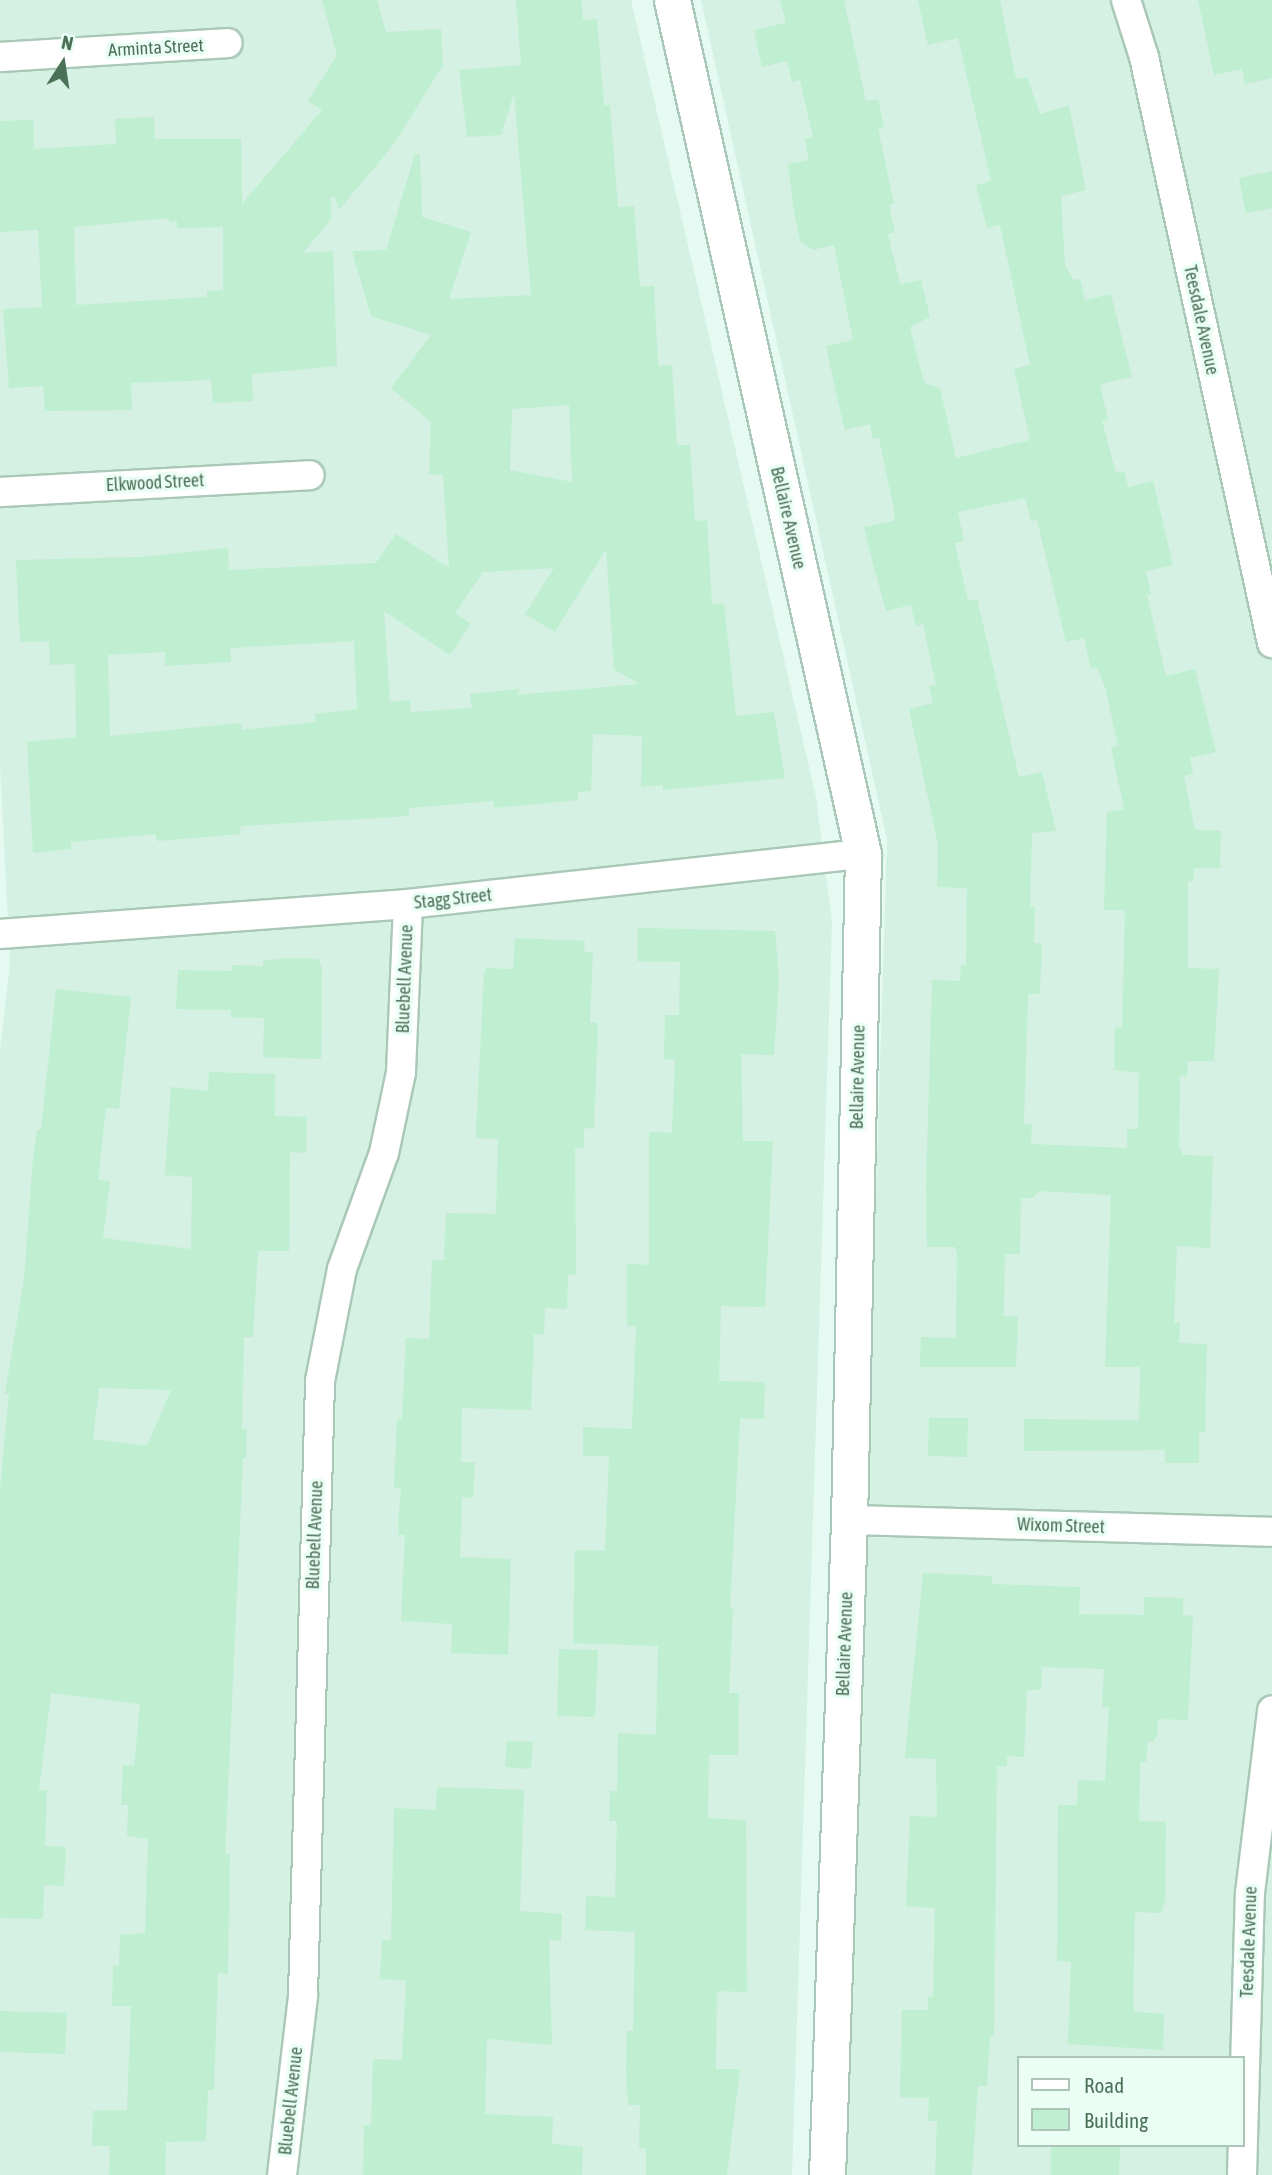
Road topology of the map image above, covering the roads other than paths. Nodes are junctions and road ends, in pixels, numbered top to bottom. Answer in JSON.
{"nodes":[{"id":1,"x":672,"y":0,"type":"edge"},
{"id":2,"x":1126,"y":0,"type":"edge"},
{"id":3,"x":228,"y":43,"type":"dead end"},
{"id":4,"x":0,"y":57,"type":"edge"},
{"id":5,"x":310,"y":475,"type":"dead end"},
{"id":6,"x":0,"y":492,"type":"edge"},
{"id":7,"x":1272,"y":643,"type":"edge"},
{"id":8,"x":863,"y":854,"type":"junction"},
{"id":9,"x":408,"y":904,"type":"junction"},
{"id":10,"x":0,"y":934,"type":"edge"},
{"id":11,"x":849,"y":1520,"type":"junction"},
{"id":12,"x":1272,"y":1532,"type":"edge"},
{"id":13,"x":1272,"y":1710,"type":"edge"},
{"id":14,"x":1244,"y":2104,"type":"edge"},
{"id":15,"x":1243,"y":2147,"type":"edge"},
{"id":16,"x":282,"y":2175,"type":"edge"},
{"id":17,"x":827,"y":2175,"type":"edge"},
{"id":18,"x":1242,"y":2175,"type":"edge"}],
"edges":[{"from":1,"to":8,"type":"street","name":"Bellaire Avenue"},
{"from":2,"to":7,"type":"street","name":"Teesdale Avenue"},
{"from":3,"to":4,"type":"street","name":"Arminta Street"},
{"from":5,"to":6,"type":"street","name":"Elkwood Street"},
{"from":8,"to":9,"type":"street","name":"Stagg Street"},
{"from":8,"to":11,"type":"street","name":"Bellaire Avenue"},
{"from":9,"to":10,"type":"street","name":"Stagg Street"},
{"from":9,"to":16,"type":"street","name":"Bluebell Avenue"},
{"from":11,"to":12,"type":"street","name":"Wixom Street"},
{"from":11,"to":17,"type":"street","name":"Bellaire Avenue"},
{"from":13,"to":14,"type":"street","name":"Teesdale Avenue"},
{"from":15,"to":18,"type":"street","name":"Teesdale Avenue"}]}
